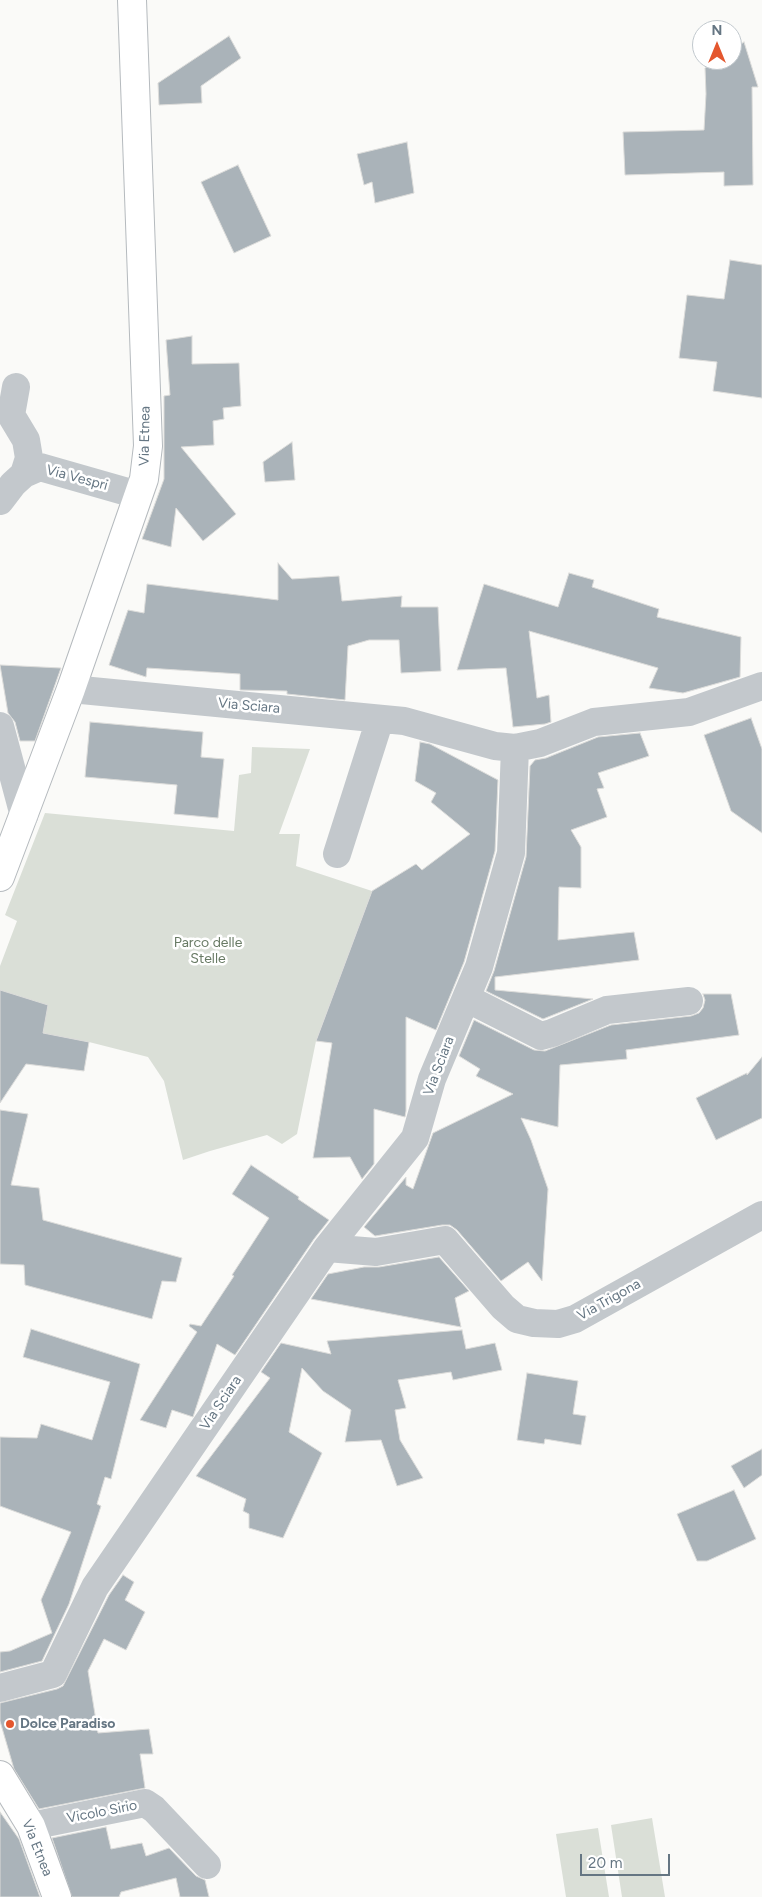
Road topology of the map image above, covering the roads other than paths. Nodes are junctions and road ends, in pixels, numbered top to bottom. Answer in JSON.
{"nodes":[{"id":1,"x":132,"y":0,"type":"edge"},
{"id":2,"x":16,"y":387,"type":"dead end"},
{"id":3,"x":24,"y":474,"type":"junction"},
{"id":4,"x":138,"y":495,"type":"junction"},
{"id":5,"x":0,"y":501,"type":"edge"},
{"id":6,"x":762,"y":686,"type":"edge"},
{"id":7,"x":71,"y":689,"type":"junction"},
{"id":8,"x":380,"y":719,"type":"junction"},
{"id":9,"x":0,"y":726,"type":"edge"},
{"id":10,"x":515,"y":748,"type":"junction"},
{"id":11,"x":24,"y":816,"type":"junction"},
{"id":12,"x":337,"y":854,"type":"dead end"},
{"id":13,"x":0,"y":877,"type":"edge"},
{"id":14,"x":466,"y":998,"type":"junction"},
{"id":15,"x":689,"y":1000,"type":"dead end"},
{"id":16,"x":762,"y":1215,"type":"edge"},
{"id":17,"x":327,"y":1248,"type":"junction"},
{"id":18,"x":0,"y":1688,"type":"edge"},
{"id":19,"x":0,"y":1775,"type":"edge"},
{"id":20,"x":31,"y":1826,"type":"junction"},
{"id":21,"x":207,"y":1865,"type":"dead end"},
{"id":22,"x":57,"y":1897,"type":"edge"}],
"edges":[{"from":1,"to":4,"type":"main road","name":"Via Etnea"},
{"from":2,"to":3,"type":"street"},
{"from":3,"to":4,"type":"street","name":"Via Vespri"},
{"from":3,"to":5,"type":"street"},
{"from":4,"to":7,"type":"main road","name":"Via Etnea"},
{"from":6,"to":10,"type":"street"},
{"from":7,"to":8,"type":"street","name":"Via Sciara"},
{"from":7,"to":11,"type":"main road","name":"Via Etnea"},
{"from":8,"to":10,"type":"street","name":"Via Sciara"},
{"from":8,"to":12,"type":"street"},
{"from":9,"to":11,"type":"street"},
{"from":10,"to":14,"type":"street","name":"Via Sciara"},
{"from":11,"to":13,"type":"main road","name":"Via Etnea"},
{"from":14,"to":15,"type":"street"},
{"from":14,"to":17,"type":"street","name":"Via Sciara"},
{"from":16,"to":17,"type":"street","name":"Via Trigona"},
{"from":17,"to":18,"type":"street","name":"Via Sciara"},
{"from":19,"to":20,"type":"main road","name":"Via Etnea"},
{"from":20,"to":21,"type":"street","name":"Vicolo Sirio"},
{"from":20,"to":22,"type":"main road","name":"Via Etnea"}]}
